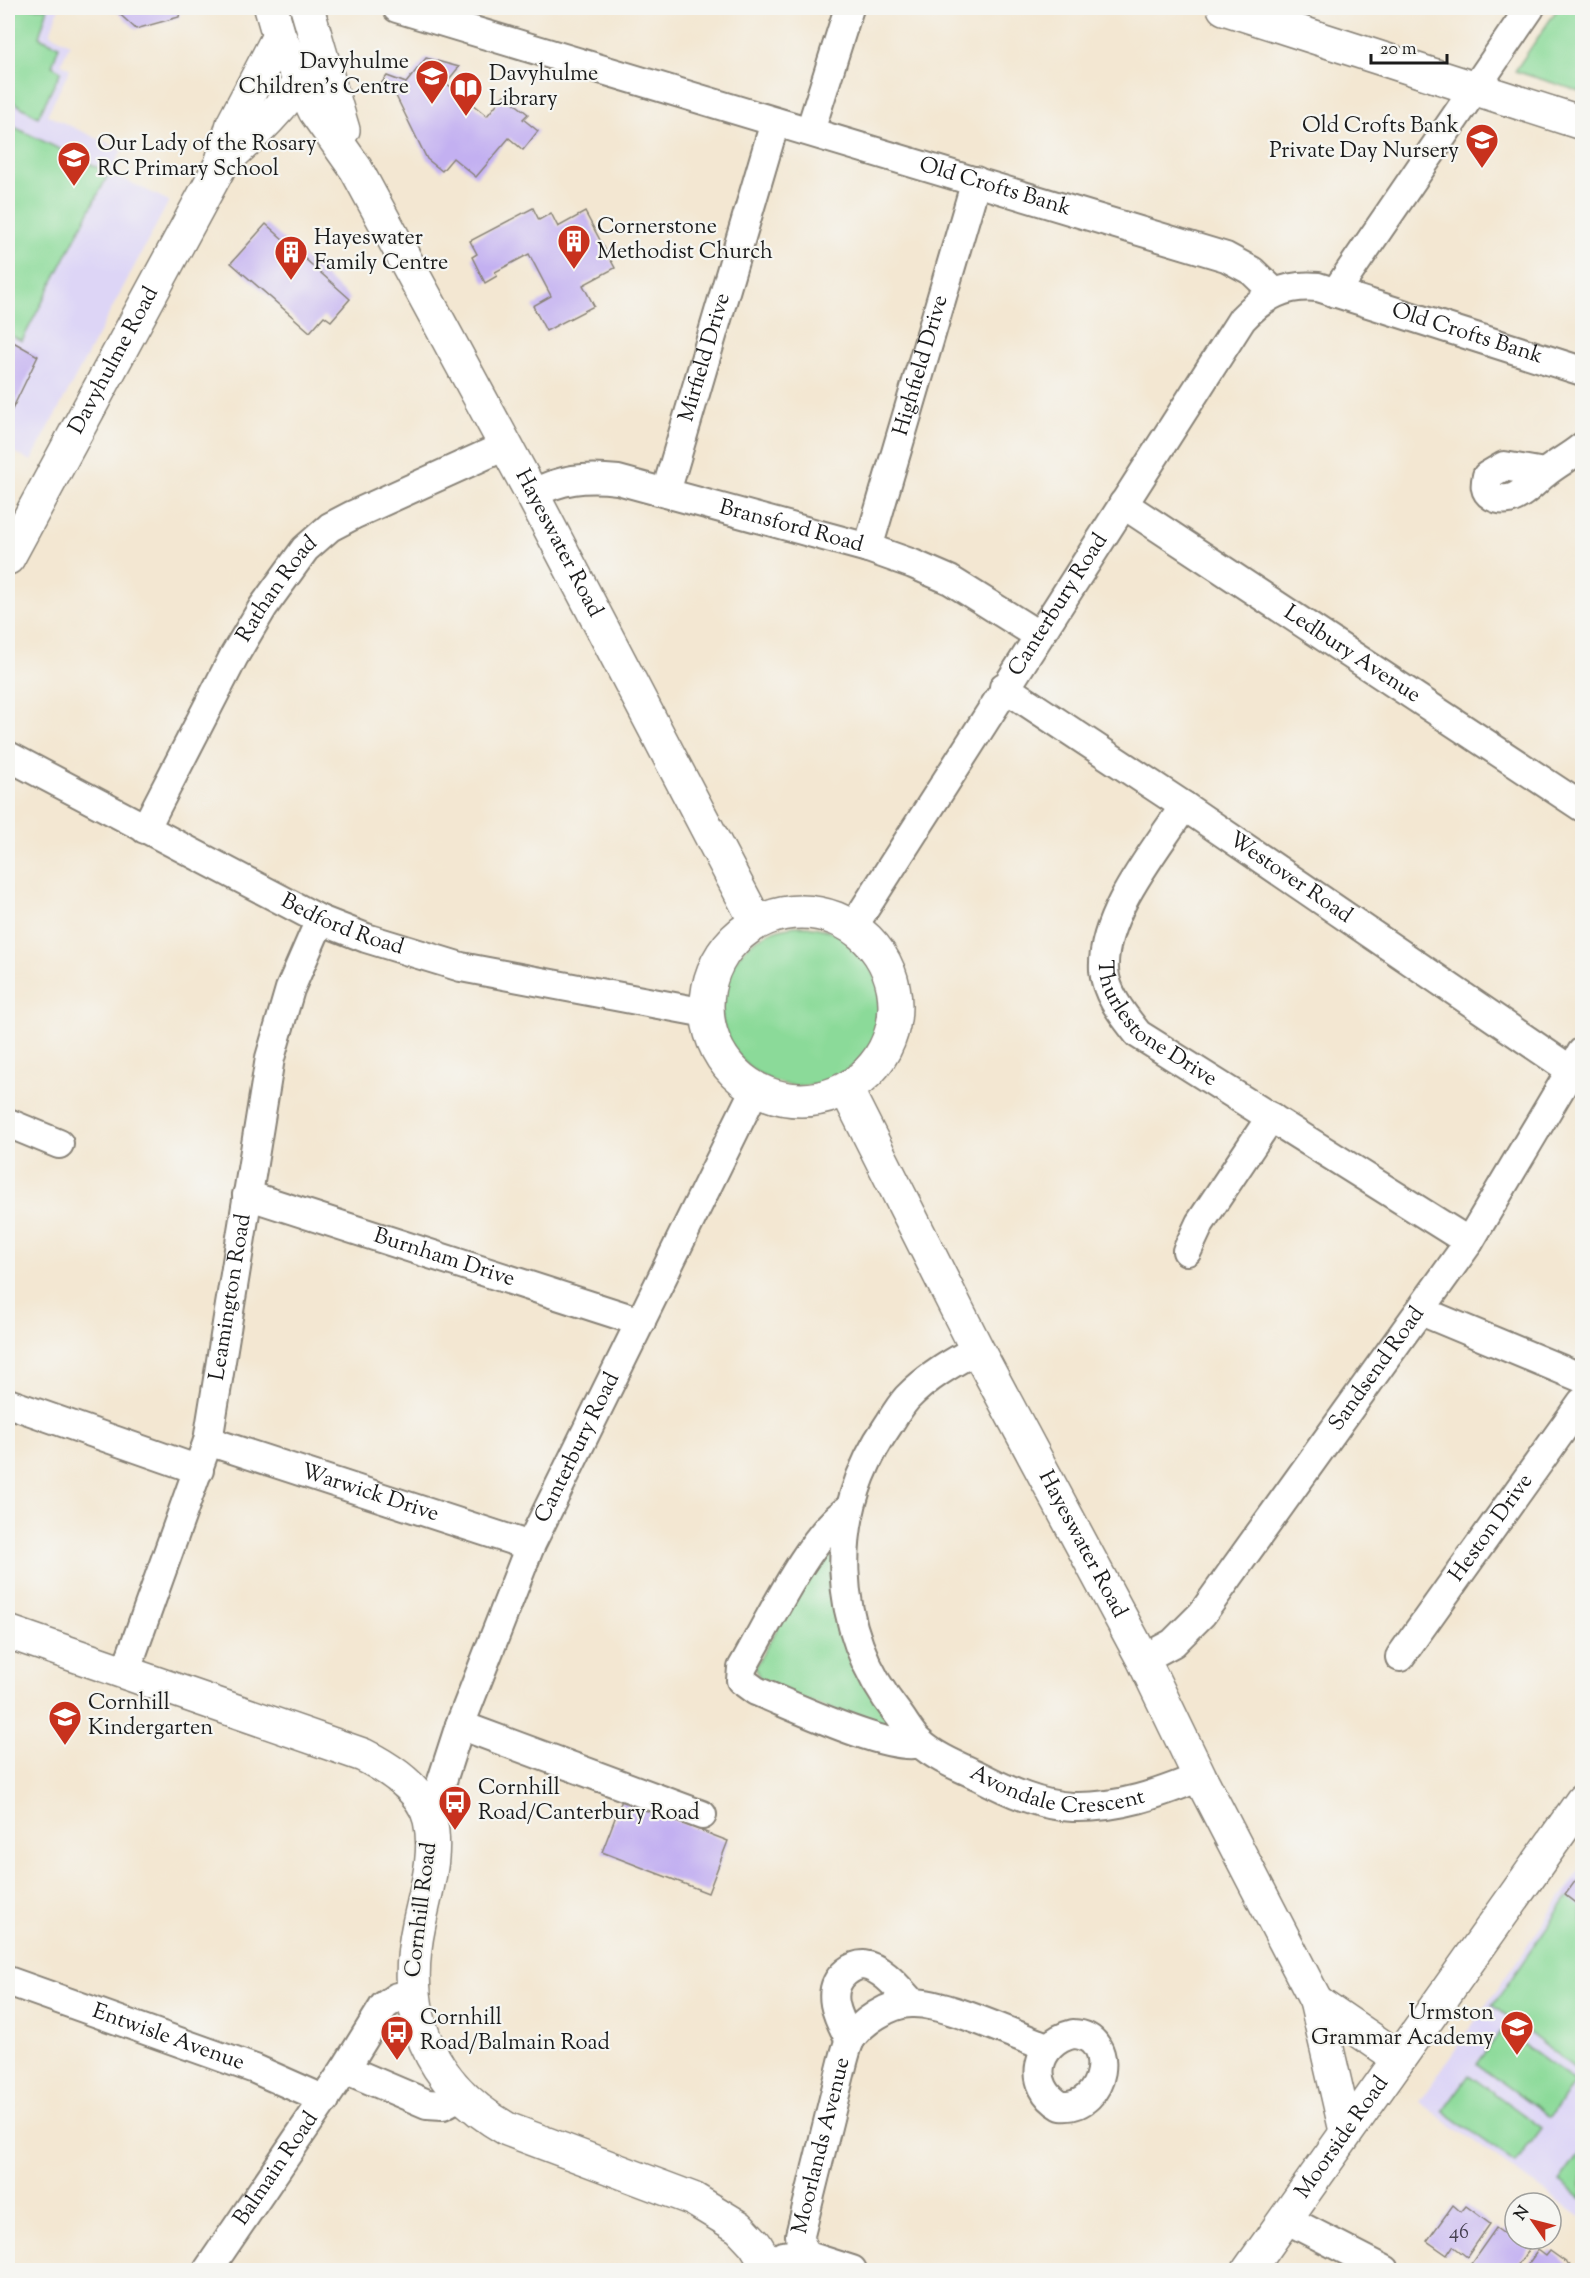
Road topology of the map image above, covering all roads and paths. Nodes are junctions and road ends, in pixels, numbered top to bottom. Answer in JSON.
{"nodes":[{"id":1,"x":307,"y":8,"type":"edge"},
{"id":2,"x":397,"y":8,"type":"edge"},
{"id":3,"x":849,"y":8,"type":"edge"},
{"id":4,"x":1224,"y":8,"type":"edge"},
{"id":5,"x":1530,"y":8,"type":"edge"},
{"id":6,"x":275,"y":22,"type":"edge"},
{"id":7,"x":318,"y":53,"type":"junction"},
{"id":8,"x":300,"y":83,"type":"junction"},
{"id":9,"x":1475,"y":88,"type":"junction"},
{"id":10,"x":775,"y":122,"type":"junction"},
{"id":11,"x":1582,"y":123,"type":"edge"},
{"id":12,"x":810,"y":131,"type":"junction"},
{"id":13,"x":220,"y":164,"type":"junction"},
{"id":14,"x":356,"y":169,"type":"junction"},
{"id":15,"x":976,"y":181,"type":"junction"},
{"id":16,"x":1274,"y":292,"type":"junction"},
{"id":17,"x":1335,"y":293,"type":"junction"},
{"id":18,"x":1582,"y":370,"type":"edge"},
{"id":19,"x":505,"y":446,"type":"junction"},
{"id":20,"x":1582,"y":447,"type":"edge"},
{"id":21,"x":1544,"y":473,"type":"dead end"},
{"id":22,"x":666,"y":492,"type":"junction"},
{"id":23,"x":532,"y":494,"type":"junction"},
{"id":24,"x":1123,"y":504,"type":"junction"},
{"id":25,"x":868,"y":548,"type":"junction"},
{"id":26,"x":8,"y":558,"type":"edge"},
{"id":27,"x":1038,"y":635,"type":"junction"},
{"id":28,"x":1004,"y":687,"type":"junction"},
{"id":29,"x":8,"y":756,"type":"edge"},
{"id":30,"x":1184,"y":806,"type":"junction"},
{"id":31,"x":1582,"y":807,"type":"edge"},
{"id":32,"x":146,"y":829,"type":"junction"},
{"id":33,"x":320,"y":920,"type":"junction"},
{"id":34,"x":756,"y":922,"type":"junction"},
{"id":35,"x":853,"y":927,"type":"junction"},
{"id":36,"x":706,"y":1013,"type":"junction"},
{"id":37,"x":1577,"y":1061,"type":"edge"},
{"id":38,"x":755,"y":1089,"type":"junction"},
{"id":39,"x":846,"y":1089,"type":"junction"},
{"id":40,"x":1270,"y":1117,"type":"junction"},
{"id":41,"x":8,"y":1123,"type":"edge"},
{"id":42,"x":59,"y":1144,"type":"dead end"},
{"id":43,"x":247,"y":1195,"type":"junction"},
{"id":44,"x":1469,"y":1242,"type":"junction"},
{"id":45,"x":1187,"y":1251,"type":"dead end"},
{"id":46,"x":1421,"y":1311,"type":"junction"},
{"id":47,"x":642,"y":1322,"type":"junction"},
{"id":48,"x":977,"y":1349,"type":"junction"},
{"id":49,"x":1582,"y":1378,"type":"edge"},
{"id":50,"x":1582,"y":1402,"type":"edge"},
{"id":51,"x":8,"y":1403,"type":"edge"},
{"id":52,"x":208,"y":1441,"type":"junction"},
{"id":53,"x":199,"y":1470,"type":"junction"},
{"id":54,"x":849,"y":1509,"type":"junction"},
{"id":55,"x":530,"y":1546,"type":"junction"},
{"id":56,"x":8,"y":1632,"type":"edge"},
{"id":57,"x":1400,"y":1657,"type":"dead end"},
{"id":58,"x":1143,"y":1659,"type":"junction"},
{"id":59,"x":125,"y":1672,"type":"junction"},
{"id":60,"x":460,"y":1725,"type":"junction"},
{"id":61,"x":920,"y":1743,"type":"junction"},
{"id":62,"x":1200,"y":1777,"type":"junction"},
{"id":63,"x":1582,"y":1801,"type":"edge"},
{"id":64,"x":702,"y":1815,"type":"dead end"},
{"id":65,"x":430,"y":1818,"type":"junction"},
{"id":66,"x":8,"y":1981,"type":"edge"},
{"id":67,"x":412,"y":1995,"type":"junction"},
{"id":68,"x":1316,"y":2001,"type":"junction"},
{"id":69,"x":911,"y":2002,"type":"junction"},
{"id":70,"x":850,"y":2040,"type":"junction"},
{"id":71,"x":1047,"y":2048,"type":"dead end"},
{"id":72,"x":1399,"y":2058,"type":"junction"},
{"id":73,"x":345,"y":2069,"type":"junction"},
{"id":74,"x":460,"y":2096,"type":"junction"},
{"id":75,"x":319,"y":2097,"type":"junction"},
{"id":76,"x":1346,"y":2131,"type":"junction"},
{"id":77,"x":1284,"y":2218,"type":"junction"},
{"id":78,"x":813,"y":2256,"type":"junction"},
{"id":79,"x":769,"y":2266,"type":"edge"},
{"id":80,"x":208,"y":2271,"type":"edge"},
{"id":81,"x":852,"y":2271,"type":"edge"},
{"id":82,"x":1249,"y":2271,"type":"edge"},
{"id":83,"x":1385,"y":2271,"type":"edge"}],
"edges":[{"from":1,"to":7,"type":"main road","name":"Hayeswater Road"},
{"from":2,"to":10,"type":"street","name":"Old Crofts Bank"},
{"from":3,"to":12,"type":"street"},
{"from":4,"to":9,"type":"main road"},
{"from":5,"to":9,"type":"street"},
{"from":6,"to":8,"type":"main road","name":"Hayeswater Road"},
{"from":6,"to":13,"type":"main road"},
{"from":7,"to":8,"type":"main road"},
{"from":7,"to":14,"type":"main road","name":"Hayeswater Road"},
{"from":8,"to":13,"type":"main road"},
{"from":8,"to":14,"type":"main road","name":"Hayeswater Road"},
{"from":9,"to":11,"type":"main road"},
{"from":9,"to":17,"type":"street"},
{"from":10,"to":12,"type":"street","name":"Old Crofts Bank"},
{"from":10,"to":22,"type":"street","name":"Mirfield Drive"},
{"from":12,"to":15,"type":"street","name":"Old Crofts Bank"},
{"from":13,"to":26,"type":"main road","name":"Davyhulme Road"},
{"from":14,"to":19,"type":"main road","name":"Hayeswater Road"},
{"from":15,"to":16,"type":"street","name":"Old Crofts Bank"},
{"from":15,"to":25,"type":"street","name":"Highfield Drive"},
{"from":16,"to":17,"type":"street","name":"Old Crofts Bank"},
{"from":16,"to":24,"type":"street","name":"Canterbury Road"},
{"from":17,"to":18,"type":"street","name":"Old Crofts Bank"},
{"from":19,"to":23,"type":"main road","name":"Hayeswater Road"},
{"from":19,"to":32,"type":"street","name":"Rathan Road"},
{"from":20,"to":21,"type":"street"},
{"from":22,"to":23,"type":"street","name":"Bransford Road"},
{"from":22,"to":25,"type":"street","name":"Bransford Road"},
{"from":23,"to":34,"type":"main road","name":"Hayeswater Road"},
{"from":24,"to":27,"type":"street","name":"Canterbury Road"},
{"from":24,"to":31,"type":"street","name":"Ledbury Avenue"},
{"from":25,"to":27,"type":"street","name":"Bransford Road"},
{"from":27,"to":28,"type":"street","name":"Canterbury Road"},
{"from":28,"to":30,"type":"street","name":"Westover Road"},
{"from":28,"to":35,"type":"street","name":"Canterbury Road"},
{"from":29,"to":32,"type":"street","name":"Bedford Road"},
{"from":30,"to":37,"type":"street","name":"Westover Road"},
{"from":30,"to":40,"type":"street","name":"Thurlestone Drive"},
{"from":32,"to":33,"type":"street","name":"Bedford Road"},
{"from":33,"to":36,"type":"street","name":"Bedford Road"},
{"from":33,"to":43,"type":"street","name":"Leamington Road"},
{"from":34,"to":35,"type":"main road"},
{"from":34,"to":36,"type":"main road"},
{"from":35,"to":39,"type":"main road"},
{"from":36,"to":38,"type":"main road"},
{"from":37,"to":44,"type":"street","name":"Sandsend Road"},
{"from":38,"to":39,"type":"main road"},
{"from":38,"to":47,"type":"street","name":"Canterbury Road"},
{"from":39,"to":48,"type":"main road","name":"Hayeswater Road"},
{"from":40,"to":44,"type":"street","name":"Thurlestone Drive"},
{"from":40,"to":45,"type":"street"},
{"from":41,"to":42,"type":"street"},
{"from":43,"to":47,"type":"street","name":"Burnham Drive"},
{"from":43,"to":52,"type":"street","name":"Leamington Road"},
{"from":44,"to":46,"type":"street","name":"Sandsend Road"},
{"from":46,"to":49,"type":"street"},
{"from":46,"to":58,"type":"street","name":"Sandsend Road"},
{"from":47,"to":55,"type":"street","name":"Canterbury Road"},
{"from":48,"to":54,"type":"street","name":"Avondale Crescent"},
{"from":48,"to":58,"type":"main road","name":"Hayeswater Road"},
{"from":50,"to":57,"type":"street","name":"Heston Drive"},
{"from":51,"to":53,"type":"street"},
{"from":52,"to":53,"type":"street","name":"Leamington Road"},
{"from":52,"to":55,"type":"street","name":"Warwick Drive"},
{"from":53,"to":59,"type":"street","name":"Leamington Road"},
{"from":54,"to":61,"type":"street","name":"Avondale Crescent"},
{"from":54,"to":61,"type":"street","name":"Avondale Crescent"},
{"from":55,"to":60,"type":"street","name":"Canterbury Road"},
{"from":56,"to":59,"type":"main road","name":"Cornhill Road"},
{"from":58,"to":62,"type":"main road","name":"Hayeswater Road"},
{"from":59,"to":65,"type":"main road","name":"Cornhill Road"},
{"from":60,"to":64,"type":"street"},
{"from":60,"to":65,"type":"street","name":"Canterbury Road"},
{"from":61,"to":62,"type":"street","name":"Avondale Crescent"},
{"from":62,"to":68,"type":"main road","name":"Hayeswater Road"},
{"from":63,"to":72,"type":"main road","name":"Moorside Road"},
{"from":65,"to":67,"type":"main road","name":"Cornhill Road"},
{"from":66,"to":75,"type":"street","name":"Entwisle Avenue"},
{"from":67,"to":73,"type":"street","name":"Balmain Road"},
{"from":67,"to":74,"type":"main road","name":"Cornhill Road"},
{"from":68,"to":72,"type":"main road","name":"Hayeswater Road"},
{"from":68,"to":76,"type":"main road","name":"Hayeswater Road"},
{"from":69,"to":70,"type":"street","name":"Moorlands Avenue"},
{"from":69,"to":70,"type":"street","name":"Moorlands Avenue"},
{"from":69,"to":71,"type":"street"},
{"from":70,"to":78,"type":"street","name":"Moorlands Avenue"},
{"from":72,"to":76,"type":"main road","name":"Moorside Road"},
{"from":73,"to":74,"type":"street"},
{"from":73,"to":75,"type":"street","name":"Balmain Road"},
{"from":74,"to":79,"type":"main road","name":"Cornhill Road"},
{"from":75,"to":80,"type":"street","name":"Balmain Road"},
{"from":76,"to":77,"type":"main road","name":"Moorside Road"},
{"from":77,"to":82,"type":"main road","name":"Moorside Road"},
{"from":77,"to":83,"type":"street"},
{"from":78,"to":79,"type":"street"},
{"from":78,"to":81,"type":"street"}]}
